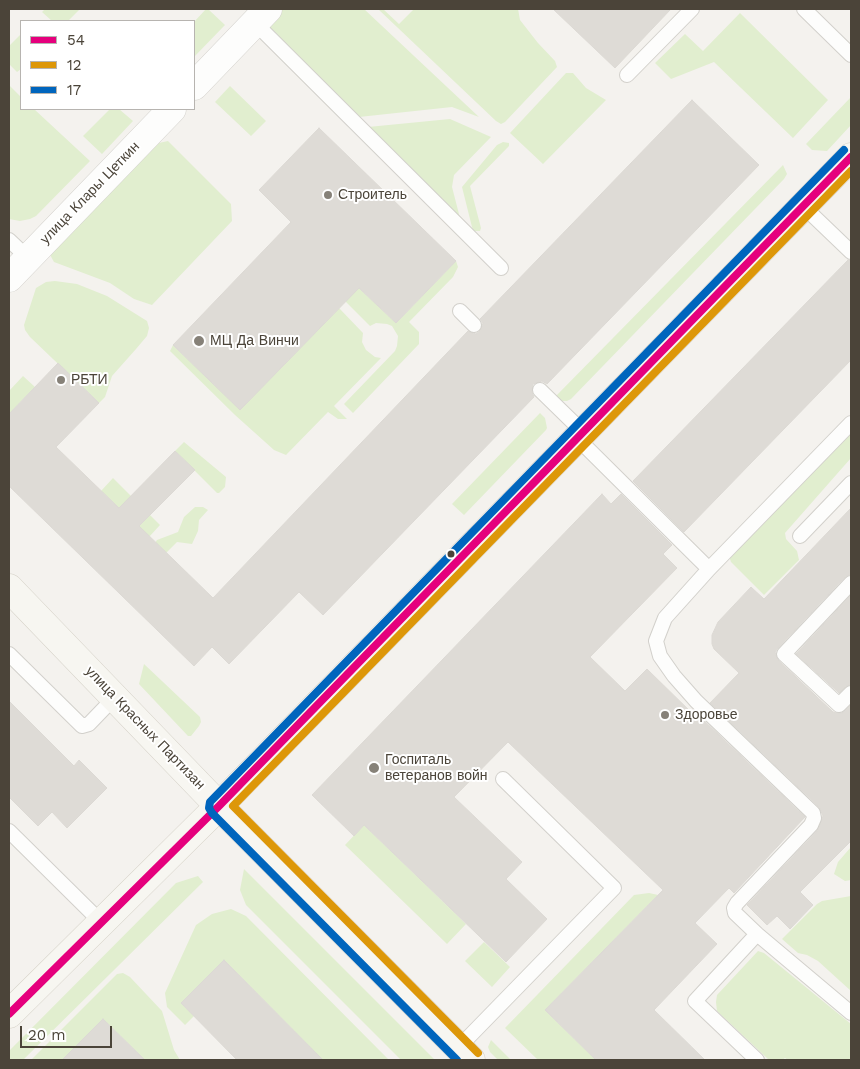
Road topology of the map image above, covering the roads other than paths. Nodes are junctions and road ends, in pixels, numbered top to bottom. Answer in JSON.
{"nodes":[{"id":1,"x":692,"y":9,"type":"edge"},
{"id":2,"x":804,"y":9,"type":"edge"},
{"id":3,"x":262,"y":16,"type":"edge"},
{"id":4,"x":851,"y":55,"type":"edge"},
{"id":5,"x":627,"y":75,"type":"dead end"},
{"id":6,"x":195,"y":85,"type":"edge"},
{"id":7,"x":171,"y":110,"type":"edge"},
{"id":8,"x":851,"y":157,"type":"edge"},
{"id":9,"x":803,"y":206,"type":"junction"},
{"id":10,"x":18,"y":249,"type":"edge"},
{"id":11,"x":851,"y":252,"type":"edge"},
{"id":12,"x":501,"y":268,"type":"dead end"},
{"id":13,"x":9,"y":278,"type":"edge"},
{"id":14,"x":460,"y":311,"type":"dead end"},
{"id":15,"x":474,"y":325,"type":"dead end"},
{"id":16,"x":540,"y":390,"type":"dead end"},
{"id":17,"x":851,"y":423,"type":"edge"},
{"id":18,"x":580,"y":435,"type":"junction"},
{"id":19,"x":851,"y":483,"type":"edge"},
{"id":20,"x":800,"y":536,"type":"dead end"},
{"id":21,"x":709,"y":569,"type":"junction"},
{"id":22,"x":851,"y":583,"type":"edge"},
{"id":23,"x":9,"y":588,"type":"edge"},
{"id":24,"x":9,"y":654,"type":"edge"},
{"id":25,"x":851,"y":693,"type":"edge"},
{"id":26,"x":115,"y":697,"type":"junction"},
{"id":27,"x":503,"y":779,"type":"dead end"},
{"id":28,"x":219,"y":806,"type":"junction"},
{"id":29,"x":9,"y":831,"type":"edge"},
{"id":30,"x":102,"y":923,"type":"junction"},
{"id":31,"x":757,"y":934,"type":"junction"},
{"id":32,"x":851,"y":1013,"type":"edge"},
{"id":33,"x":9,"y":1014,"type":"edge"},
{"id":34,"x":464,"y":1054,"type":"edge"},
{"id":35,"x":757,"y":1060,"type":"edge"}],
"edges":[{"from":1,"to":5,"type":"lane"},
{"from":2,"to":4,"type":"lane"},
{"from":3,"to":6,"type":"street"},
{"from":3,"to":12,"type":"lane"},
{"from":7,"to":10,"type":"street","name":"улица Клары Цеткин"},
{"from":8,"to":9,"type":"street"},
{"from":9,"to":11,"type":"lane"},
{"from":9,"to":18,"type":"street"},
{"from":10,"to":13,"type":"street","name":"улица Клары Цеткин"},
{"from":14,"to":15,"type":"lane"},
{"from":16,"to":18,"type":"lane"},
{"from":17,"to":21,"type":"lane"},
{"from":18,"to":21,"type":"lane"},
{"from":18,"to":28,"type":"street"},
{"from":19,"to":20,"type":"lane"},
{"from":21,"to":31,"type":"lane"},
{"from":22,"to":25,"type":"lane"},
{"from":23,"to":26,"type":"street","name":"улица Красных Партизан"},
{"from":24,"to":26,"type":"lane"},
{"from":26,"to":28,"type":"street","name":"улица Красных Партизан"},
{"from":27,"to":34,"type":"lane"},
{"from":28,"to":30,"type":"street"},
{"from":28,"to":34,"type":"street","name":"улица Красных Партизан"},
{"from":29,"to":30,"type":"lane"},
{"from":30,"to":33,"type":"street"},
{"from":31,"to":32,"type":"lane"},
{"from":31,"to":35,"type":"lane"}]}
